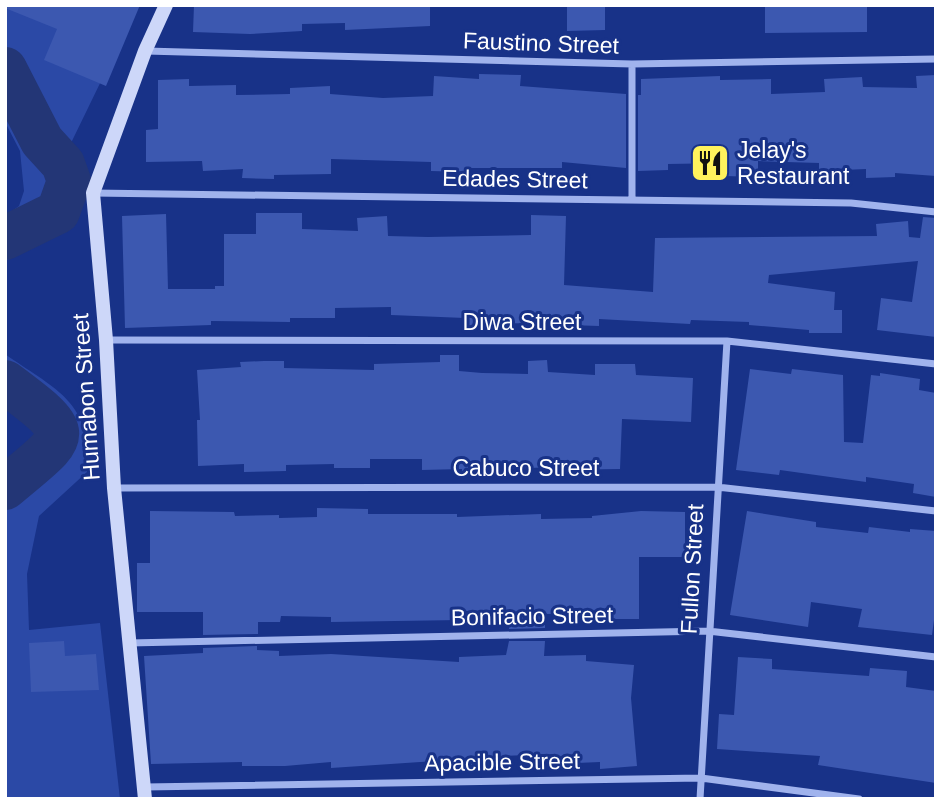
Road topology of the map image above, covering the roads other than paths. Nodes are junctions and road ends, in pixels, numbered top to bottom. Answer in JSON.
{"nodes":[{"id":1,"x":166,"y":5,"type":"edge"},
{"id":2,"x":145,"y":51,"type":"junction"},
{"id":3,"x":936,"y":59,"type":"edge"},
{"id":4,"x":632,"y":64,"type":"junction"},
{"id":5,"x":93,"y":193,"type":"junction"},
{"id":6,"x":632,"y":200,"type":"junction"},
{"id":7,"x":936,"y":212,"type":"edge"},
{"id":8,"x":106,"y":340,"type":"junction"},
{"id":9,"x":727,"y":341,"type":"junction"},
{"id":10,"x":936,"y":365,"type":"edge"},
{"id":11,"x":717,"y":486,"type":"junction"},
{"id":12,"x":114,"y":488,"type":"junction"},
{"id":13,"x":936,"y":511,"type":"edge"},
{"id":14,"x":708,"y":631,"type":"junction"},
{"id":15,"x":128,"y":643,"type":"junction"},
{"id":16,"x":936,"y":657,"type":"edge"},
{"id":17,"x":701,"y":778,"type":"junction"},
{"id":18,"x":145,"y":793,"type":"edge"},
{"id":19,"x":700,"y":799,"type":"edge"},
{"id":20,"x":859,"y":799,"type":"edge"}],
"edges":[{"from":1,"to":2,"type":"street","name":"Humabon Street"},
{"from":2,"to":4,"type":"street","name":"Faustino Street"},
{"from":2,"to":5,"type":"street","name":"Humabon Street"},
{"from":3,"to":4,"type":"street","name":"Faustino Street"},
{"from":4,"to":6,"type":"street"},
{"from":5,"to":6,"type":"street","name":"Edades Street"},
{"from":5,"to":8,"type":"street","name":"Humabon Street"},
{"from":6,"to":7,"type":"street","name":"Edades Street"},
{"from":8,"to":9,"type":"street","name":"Diwa Street"},
{"from":8,"to":12,"type":"street","name":"Humabon Street"},
{"from":9,"to":10,"type":"street","name":"Diwa Street"},
{"from":9,"to":11,"type":"street","name":"Fullon Street"},
{"from":11,"to":12,"type":"street","name":"Cabuco Street"},
{"from":11,"to":13,"type":"street","name":"Cabuco Street"},
{"from":11,"to":14,"type":"street","name":"Fullon Street"},
{"from":12,"to":15,"type":"street","name":"Humabon Street"},
{"from":14,"to":15,"type":"street","name":"Bonifacio Street"},
{"from":14,"to":16,"type":"street","name":"Bonifacio Street"},
{"from":14,"to":17,"type":"street","name":"Fullon Street"},
{"from":15,"to":18,"type":"street","name":"Humabon Street"},
{"from":17,"to":18,"type":"street","name":"Apacible Street"},
{"from":17,"to":19,"type":"street","name":"Fullon Street"},
{"from":17,"to":20,"type":"street","name":"Apacible Street"}]}
